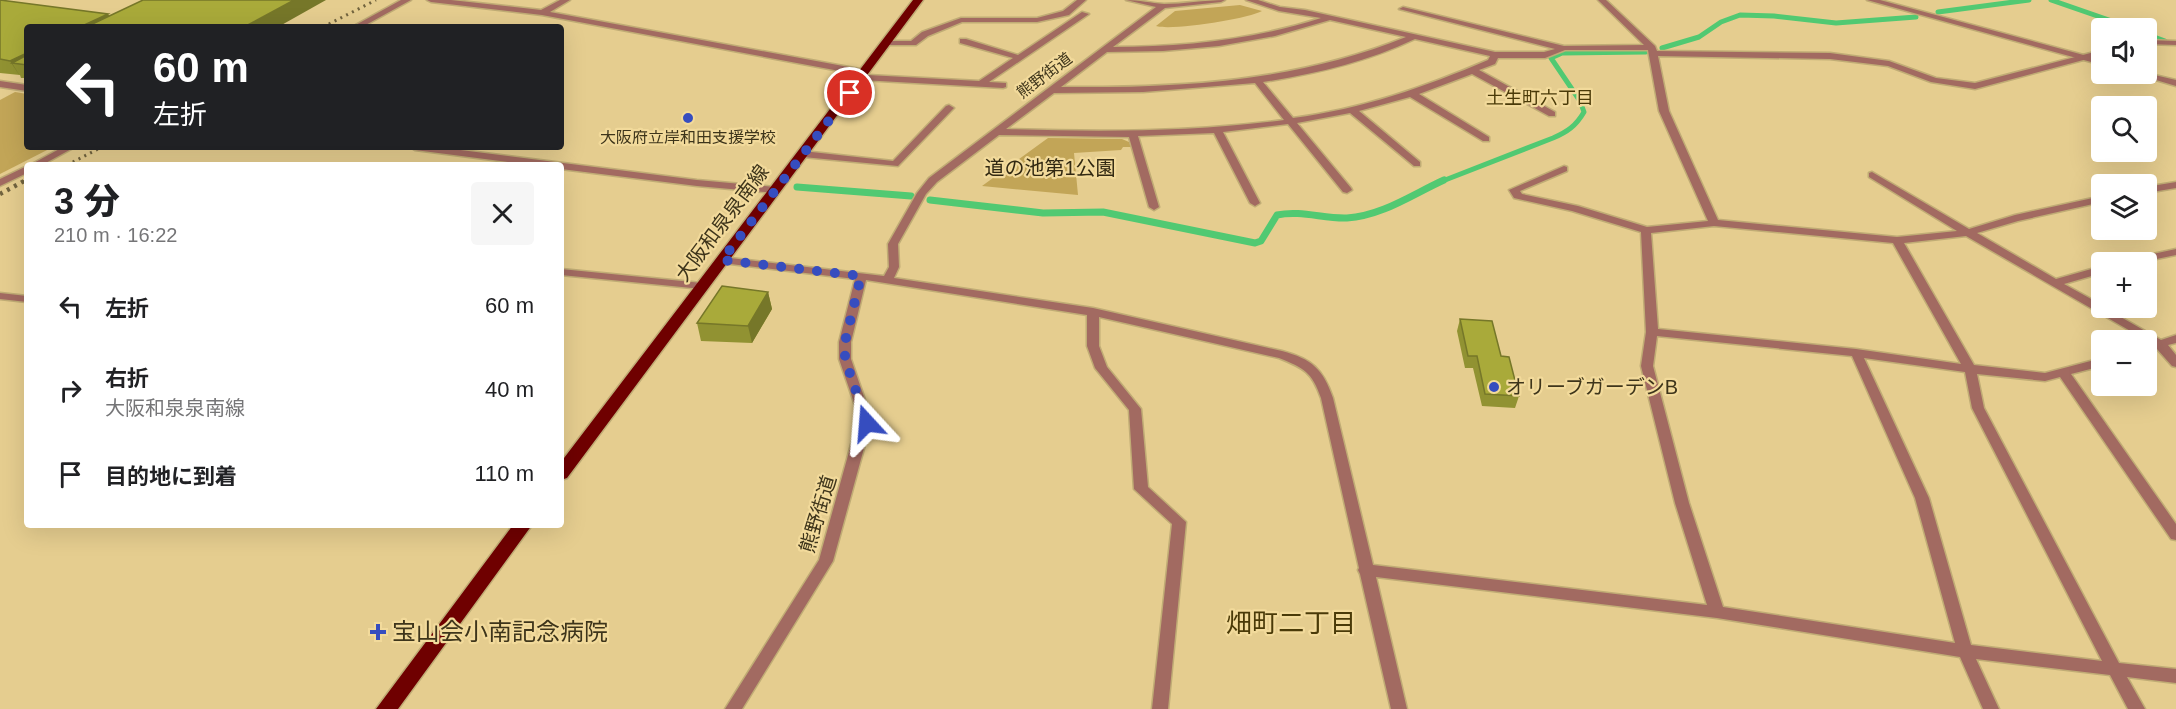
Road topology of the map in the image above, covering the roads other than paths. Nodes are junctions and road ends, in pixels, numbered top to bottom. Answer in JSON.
{"nodes":[{"id":1,"x":407,"y":0,"type":"edge"},
{"id":2,"x":431,"y":0,"type":"edge"},
{"id":3,"x":567,"y":0,"type":"edge"},
{"id":4,"x":918,"y":0,"type":"edge"},
{"id":5,"x":1082,"y":0,"type":"edge"},
{"id":6,"x":1134,"y":0,"type":"edge"},
{"id":7,"x":1221,"y":0,"type":"edge"},
{"id":8,"x":1250,"y":0,"type":"edge"},
{"id":9,"x":1602,"y":0,"type":"edge"},
{"id":10,"x":1871,"y":0,"type":"edge"},
{"id":11,"x":1163,"y":6,"type":"junction"},
{"id":12,"x":1403,"y":9,"type":"dead end"},
{"id":13,"x":542,"y":13,"type":"junction"},
{"id":14,"x":1085,"y":14,"type":"dead end"},
{"id":15,"x":1330,"y":18,"type":"junction"},
{"id":16,"x":362,"y":24,"type":"edge"},
{"id":17,"x":1412,"y":38,"type":"junction"},
{"id":18,"x":963,"y":41,"type":"dead end"},
{"id":19,"x":2157,"y":42,"type":"edge"},
{"id":20,"x":887,"y":43,"type":"junction"},
{"id":21,"x":2176,"y":43,"type":"edge"},
{"id":22,"x":1564,"y":48,"type":"junction"},
{"id":23,"x":1107,"y":50,"type":"junction"},
{"id":24,"x":1653,"y":50,"type":"junction"},
{"id":25,"x":2091,"y":54,"type":"edge"},
{"id":26,"x":1495,"y":55,"type":"junction"},
{"id":27,"x":1020,"y":57,"type":"junction"},
{"id":28,"x":2079,"y":57,"type":"junction"},
{"id":29,"x":2091,"y":60,"type":"edge"},
{"id":30,"x":1474,"y":70,"type":"junction"},
{"id":31,"x":864,"y":75,"type":"junction"},
{"id":32,"x":2157,"y":78,"type":"edge"},
{"id":33,"x":1256,"y":80,"type":"junction"},
{"id":34,"x":2176,"y":83,"type":"edge"},
{"id":35,"x":0,"y":84,"type":"edge"},
{"id":36,"x":980,"y":84,"type":"junction"},
{"id":37,"x":1003,"y":85,"type":"dead end"},
{"id":38,"x":24,"y":88,"type":"edge"},
{"id":39,"x":1054,"y":90,"type":"junction"},
{"id":40,"x":1412,"y":94,"type":"junction"},
{"id":41,"x":949,"y":108,"type":"dead end"},
{"id":42,"x":1352,"y":110,"type":"junction"},
{"id":43,"x":1552,"y":114,"type":"dead end"},
{"id":44,"x":1291,"y":121,"type":"junction"},
{"id":45,"x":1217,"y":130,"type":"junction"},
{"id":46,"x":999,"y":132,"type":"junction"},
{"id":47,"x":1132,"y":135,"type":"junction"},
{"id":48,"x":1486,"y":139,"type":"dead end"},
{"id":49,"x":64,"y":150,"type":"edge"},
{"id":50,"x":438,"y":150,"type":"edge"},
{"id":51,"x":803,"y":154,"type":"junction"},
{"id":52,"x":41,"y":162,"type":"edge"},
{"id":53,"x":532,"y":162,"type":"edge"},
{"id":54,"x":1417,"y":164,"type":"dead end"},
{"id":55,"x":564,"y":166,"type":"edge"},
{"id":56,"x":1564,"y":169,"type":"dead end"},
{"id":57,"x":24,"y":171,"type":"edge"},
{"id":58,"x":1872,"y":175,"type":"dead end"},
{"id":59,"x":0,"y":183,"type":"edge"},
{"id":60,"x":2176,"y":185,"type":"edge"},
{"id":61,"x":2157,"y":188,"type":"edge"},
{"id":62,"x":775,"y":190,"type":"junction"},
{"id":63,"x":1347,"y":190,"type":"dead end"},
{"id":64,"x":2091,"y":201,"type":"edge"},
{"id":65,"x":1255,"y":203,"type":"dead end"},
{"id":66,"x":1154,"y":207,"type":"dead end"},
{"id":67,"x":1714,"y":223,"type":"junction"},
{"id":68,"x":1646,"y":230,"type":"junction"},
{"id":69,"x":1967,"y":232,"type":"junction"},
{"id":70,"x":1897,"y":240,"type":"junction"},
{"id":71,"x":2176,"y":252,"type":"edge"},
{"id":72,"x":2157,"y":256,"type":"edge"},
{"id":73,"x":722,"y":260,"type":"junction"},
{"id":74,"x":564,"y":272,"type":"edge"},
{"id":75,"x":2091,"y":272,"type":"edge"},
{"id":76,"x":861,"y":276,"type":"junction"},
{"id":77,"x":887,"y":280,"type":"junction"},
{"id":78,"x":2054,"y":283,"type":"junction"},
{"id":79,"x":702,"y":286,"type":"junction"},
{"id":80,"x":0,"y":296,"type":"edge"},
{"id":81,"x":24,"y":299,"type":"edge"},
{"id":82,"x":1093,"y":312,"type":"junction"},
{"id":83,"x":1652,"y":332,"type":"junction"},
{"id":84,"x":2176,"y":339,"type":"edge"},
{"id":85,"x":2160,"y":344,"type":"junction"},
{"id":86,"x":2157,"y":345,"type":"edge"},
{"id":87,"x":1856,"y":353,"type":"junction"},
{"id":88,"x":2176,"y":363,"type":"edge"},
{"id":89,"x":2091,"y":365,"type":"edge"},
{"id":90,"x":1970,"y":369,"type":"junction"},
{"id":91,"x":2064,"y":373,"type":"junction"},
{"id":92,"x":564,"y":470,"type":"edge"},
{"id":93,"x":521,"y":528,"type":"edge"},
{"id":94,"x":2176,"y":535,"type":"edge"},
{"id":95,"x":1365,"y":570,"type":"junction"},
{"id":96,"x":1718,"y":612,"type":"junction"},
{"id":97,"x":1965,"y":651,"type":"junction"},
{"id":98,"x":2114,"y":668,"type":"junction"},
{"id":99,"x":2176,"y":676,"type":"edge"},
{"id":100,"x":386,"y":709,"type":"edge"},
{"id":101,"x":733,"y":709,"type":"edge"},
{"id":102,"x":1160,"y":709,"type":"edge"},
{"id":103,"x":1399,"y":709,"type":"edge"},
{"id":104,"x":1991,"y":709,"type":"edge"},
{"id":105,"x":2137,"y":709,"type":"edge"}],
"edges":[{"from":1,"to":16,"type":"street"},
{"from":2,"to":13,"type":"street"},
{"from":3,"to":13,"type":"street"},
{"from":4,"to":20,"type":"main road","name":"大阪和泉泉南線"},
{"from":5,"to":20,"type":"street"},
{"from":6,"to":11,"type":"street"},
{"from":7,"to":11,"type":"street"},
{"from":8,"to":15,"type":"street"},
{"from":9,"to":24,"type":"street"},
{"from":10,"to":28,"type":"street"},
{"from":11,"to":23,"type":"street","name":"熊野街道"},
{"from":12,"to":22,"type":"street"},
{"from":13,"to":31,"type":"street"},
{"from":14,"to":27,"type":"street"},
{"from":15,"to":17,"type":"street"},
{"from":15,"to":23,"type":"street"},
{"from":17,"to":26,"type":"street"},
{"from":17,"to":33,"type":"street"},
{"from":18,"to":27,"type":"street"},
{"from":19,"to":21,"type":"street"},
{"from":20,"to":31,"type":"main road","name":"大阪和泉泉南線"},
{"from":22,"to":24,"type":"street"},
{"from":22,"to":26,"type":"street"},
{"from":23,"to":39,"type":"street","name":"熊野街道"},
{"from":24,"to":28,"type":"street"},
{"from":24,"to":67,"type":"street"},
{"from":25,"to":28,"type":"street"},
{"from":26,"to":30,"type":"street"},
{"from":27,"to":36,"type":"street"},
{"from":28,"to":29,"type":"street"},
{"from":30,"to":40,"type":"street"},
{"from":30,"to":43,"type":"street"},
{"from":31,"to":36,"type":"street"},
{"from":31,"to":51,"type":"main road","name":"大阪和泉泉南線"},
{"from":32,"to":34,"type":"street"},
{"from":33,"to":39,"type":"street"},
{"from":33,"to":44,"type":"street"},
{"from":35,"to":38,"type":"street"},
{"from":36,"to":37,"type":"street"},
{"from":39,"to":46,"type":"street","name":"熊野街道"},
{"from":40,"to":42,"type":"street"},
{"from":40,"to":48,"type":"street"},
{"from":41,"to":51,"type":"street"},
{"from":42,"to":44,"type":"street"},
{"from":42,"to":54,"type":"street"},
{"from":44,"to":45,"type":"street"},
{"from":44,"to":63,"type":"street"},
{"from":45,"to":47,"type":"street"},
{"from":45,"to":65,"type":"street"},
{"from":46,"to":47,"type":"street"},
{"from":46,"to":77,"type":"street","name":"熊野街道"},
{"from":47,"to":66,"type":"street"},
{"from":49,"to":52,"type":"street"},
{"from":50,"to":53,"type":"street"},
{"from":51,"to":62,"type":"main road","name":"大阪和泉泉南線"},
{"from":55,"to":62,"type":"street"},
{"from":56,"to":68,"type":"street"},
{"from":57,"to":59,"type":"street"},
{"from":58,"to":69,"type":"street"},
{"from":60,"to":61,"type":"street"},
{"from":62,"to":73,"type":"main road","name":"大阪和泉泉南線"},
{"from":64,"to":69,"type":"street"},
{"from":67,"to":68,"type":"street"},
{"from":67,"to":70,"type":"street"},
{"from":68,"to":83,"type":"street"},
{"from":69,"to":70,"type":"street"},
{"from":69,"to":78,"type":"street"},
{"from":70,"to":90,"type":"street"},
{"from":71,"to":72,"type":"street"},
{"from":73,"to":76,"type":"street"},
{"from":73,"to":79,"type":"main road","name":"大阪和泉泉南線"},
{"from":74,"to":79,"type":"street"},
{"from":75,"to":78,"type":"street"},
{"from":76,"to":77,"type":"street"},
{"from":76,"to":101,"type":"street","name":"熊野街道"},
{"from":77,"to":82,"type":"street"},
{"from":78,"to":85,"type":"street"},
{"from":79,"to":92,"type":"main road","name":"大阪和泉泉南線"},
{"from":80,"to":81,"type":"street"},
{"from":82,"to":95,"type":"street"},
{"from":82,"to":102,"type":"street"},
{"from":83,"to":87,"type":"street"},
{"from":83,"to":96,"type":"street"},
{"from":84,"to":85,"type":"street"},
{"from":85,"to":86,"type":"street"},
{"from":85,"to":88,"type":"street"},
{"from":87,"to":90,"type":"street"},
{"from":87,"to":97,"type":"street"},
{"from":89,"to":91,"type":"street"},
{"from":90,"to":91,"type":"street"},
{"from":90,"to":98,"type":"street"},
{"from":91,"to":94,"type":"street"},
{"from":93,"to":100,"type":"main road"},
{"from":95,"to":96,"type":"street"},
{"from":95,"to":103,"type":"street"},
{"from":96,"to":97,"type":"street"},
{"from":97,"to":98,"type":"street"},
{"from":97,"to":104,"type":"street"},
{"from":98,"to":99,"type":"street"},
{"from":98,"to":105,"type":"street"}]}
